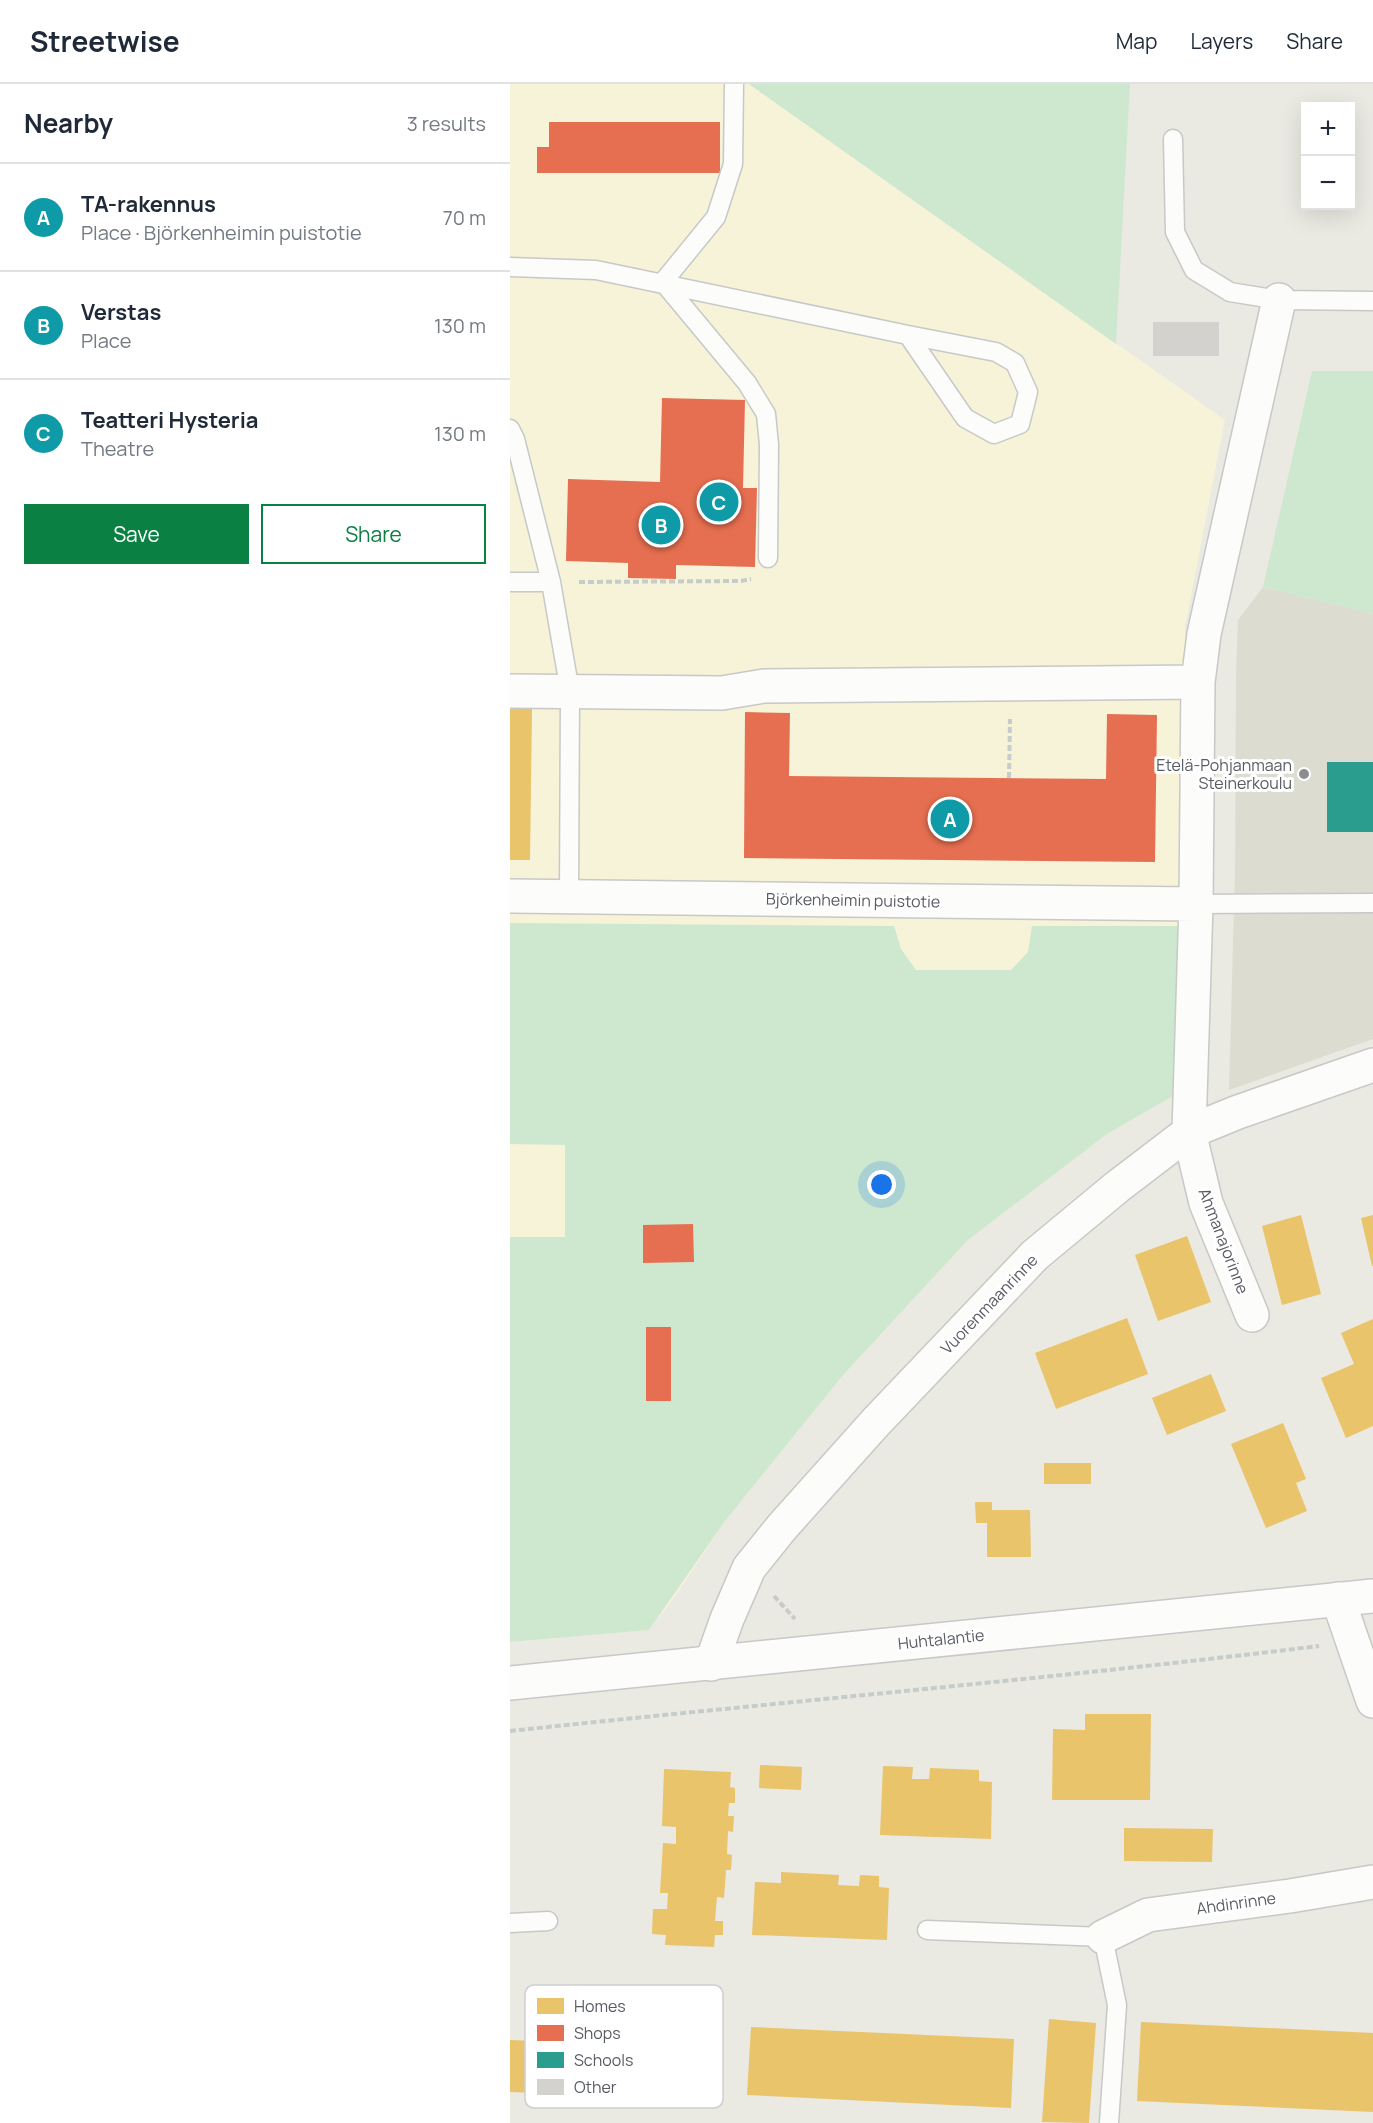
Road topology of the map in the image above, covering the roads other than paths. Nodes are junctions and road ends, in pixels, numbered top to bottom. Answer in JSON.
{"nodes":[{"id":1,"x":734,"y":84,"type":"edge"},
{"id":2,"x":1173,"y":139,"type":"dead end"},
{"id":3,"x":510,"y":267,"type":"edge"},
{"id":4,"x":663,"y":282,"type":"junction"},
{"id":5,"x":1279,"y":300,"type":"junction"},
{"id":6,"x":1373,"y":301,"type":"edge"},
{"id":7,"x":908,"y":335,"type":"junction"},
{"id":8,"x":512,"y":436,"type":"edge"},
{"id":9,"x":768,"y":558,"type":"road end"},
{"id":10,"x":510,"y":582,"type":"edge"},
{"id":11,"x":551,"y":582,"type":"junction"},
{"id":12,"x":1198,"y":682,"type":"junction"},
{"id":13,"x":510,"y":691,"type":"edge"},
{"id":14,"x":570,"y":692,"type":"junction"},
{"id":15,"x":510,"y":896,"type":"edge"},
{"id":16,"x":569,"y":896,"type":"junction"},
{"id":17,"x":1373,"y":903,"type":"edge"},
{"id":18,"x":1196,"y":904,"type":"junction"},
{"id":19,"x":1373,"y":1065,"type":"edge"},
{"id":20,"x":1190,"y":1132,"type":"junction"},
{"id":21,"x":1252,"y":1314,"type":"dead end"},
{"id":22,"x":1373,"y":1596,"type":"edge"},
{"id":23,"x":1338,"y":1599,"type":"junction"},
{"id":24,"x":711,"y":1664,"type":"junction"},
{"id":25,"x":510,"y":1683,"type":"edge"},
{"id":26,"x":1373,"y":1701,"type":"edge"},
{"id":27,"x":1373,"y":1881,"type":"edge"},
{"id":28,"x":548,"y":1921,"type":"dead end"},
{"id":29,"x":510,"y":1923,"type":"edge"},
{"id":30,"x":927,"y":1930,"type":"dead end"},
{"id":31,"x":1103,"y":1937,"type":"junction"},
{"id":32,"x":1109,"y":2123,"type":"edge"}],
"edges":[{"from":1,"to":4,"type":"lane"},
{"from":2,"to":5,"type":"lane"},
{"from":3,"to":4,"type":"lane"},
{"from":4,"to":7,"type":"lane"},
{"from":4,"to":9,"type":"lane"},
{"from":5,"to":6,"type":"lane"},
{"from":5,"to":12,"type":"street","name":"Ahmanajorinne"},
{"from":7,"to":7,"type":"lane"},
{"from":8,"to":11,"type":"lane"},
{"from":10,"to":11,"type":"lane"},
{"from":11,"to":14,"type":"lane"},
{"from":12,"to":14,"type":"street"},
{"from":12,"to":18,"type":"street","name":"Ahmanajorinne"},
{"from":13,"to":14,"type":"street"},
{"from":14,"to":16,"type":"lane"},
{"from":15,"to":16,"type":"street","name":"Björkenheimin puistotie"},
{"from":16,"to":18,"type":"street","name":"Björkenheimin puistotie"},
{"from":17,"to":18,"type":"lane"},
{"from":18,"to":20,"type":"street","name":"Ahmanajorinne"},
{"from":19,"to":20,"type":"street","name":"Vuorenmaanrinne"},
{"from":20,"to":21,"type":"street","name":"Ahmanajorinne"},
{"from":20,"to":24,"type":"street","name":"Vuorenmaanrinne"},
{"from":22,"to":23,"type":"street","name":"Huhtalantie"},
{"from":23,"to":24,"type":"street","name":"Huhtalantie"},
{"from":23,"to":26,"type":"street"},
{"from":24,"to":25,"type":"street","name":"Huhtalantie"},
{"from":27,"to":31,"type":"street","name":"Ahdinrinne"},
{"from":28,"to":29,"type":"lane"},
{"from":30,"to":31,"type":"lane"},
{"from":31,"to":32,"type":"lane"}]}
